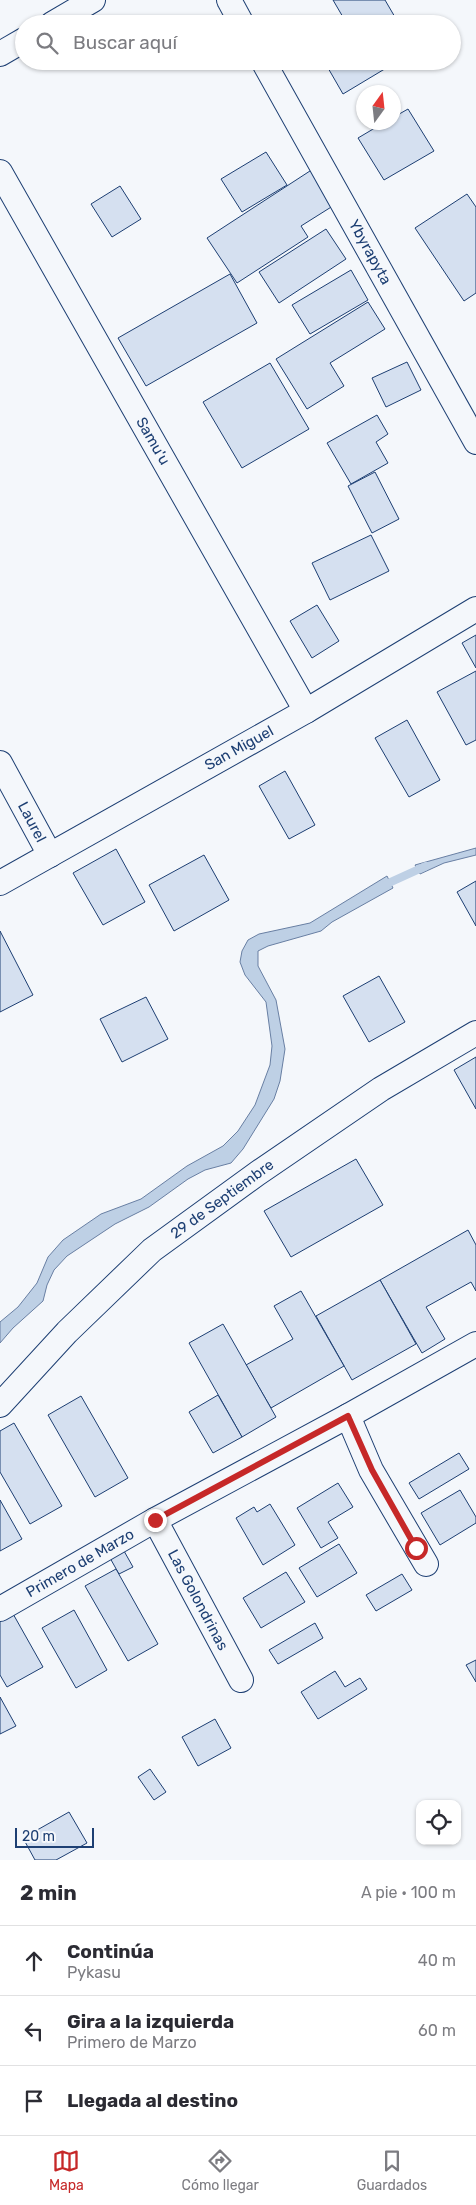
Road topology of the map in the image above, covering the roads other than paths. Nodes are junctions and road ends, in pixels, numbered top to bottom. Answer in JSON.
{"nodes":[{"id":1,"x":93,"y":0,"type":"edge"},
{"id":2,"x":229,"y":0,"type":"edge"},
{"id":3,"x":67,"y":15,"type":"edge"},
{"id":4,"x":237,"y":15,"type":"edge"},
{"id":5,"x":15,"y":45,"type":"edge"},
{"id":6,"x":0,"y":54,"type":"edge"},
{"id":7,"x":268,"y":70,"type":"edge"},
{"id":8,"x":0,"y":172,"type":"edge"},
{"id":9,"x":476,"y":442,"type":"edge"},
{"id":10,"x":476,"y":609,"type":"edge"},
{"id":11,"x":306,"y":711,"type":"junction"},
{"id":12,"x":0,"y":763,"type":"edge"},
{"id":13,"x":50,"y":855,"type":"junction"},
{"id":14,"x":0,"y":883,"type":"edge"},
{"id":15,"x":476,"y":1033,"type":"edge"},
{"id":16,"x":476,"y":1344,"type":"edge"},
{"id":17,"x":0,"y":1404,"type":"edge"},
{"id":18,"x":348,"y":1416,"type":"junction"},
{"id":19,"x":155,"y":1520,"type":"junction"},
{"id":20,"x":426,"y":1564,"type":"dead end"},
{"id":21,"x":0,"y":1610,"type":"edge"},
{"id":22,"x":242,"y":1680,"type":"dead end"}],
"edges":[{"from":1,"to":3,"type":"street"},
{"from":2,"to":4,"type":"street"},
{"from":5,"to":6,"type":"street"},
{"from":7,"to":9,"type":"street","name":"Ybyrapyta"},
{"from":8,"to":11,"type":"street","name":"Samu'u"},
{"from":10,"to":11,"type":"street","name":"San Miguel"},
{"from":11,"to":13,"type":"street","name":"San Miguel"},
{"from":12,"to":13,"type":"street","name":"Laurel"},
{"from":13,"to":14,"type":"street","name":"San Miguel"},
{"from":15,"to":17,"type":"street","name":"29 de Septiembre"},
{"from":16,"to":18,"type":"street","name":"Primero de Marzo"},
{"from":18,"to":19,"type":"street","name":"Primero de Marzo"},
{"from":18,"to":20,"type":"street"},
{"from":19,"to":21,"type":"street","name":"Primero de Marzo"},
{"from":19,"to":22,"type":"street","name":"Las Golondrinas"}]}
